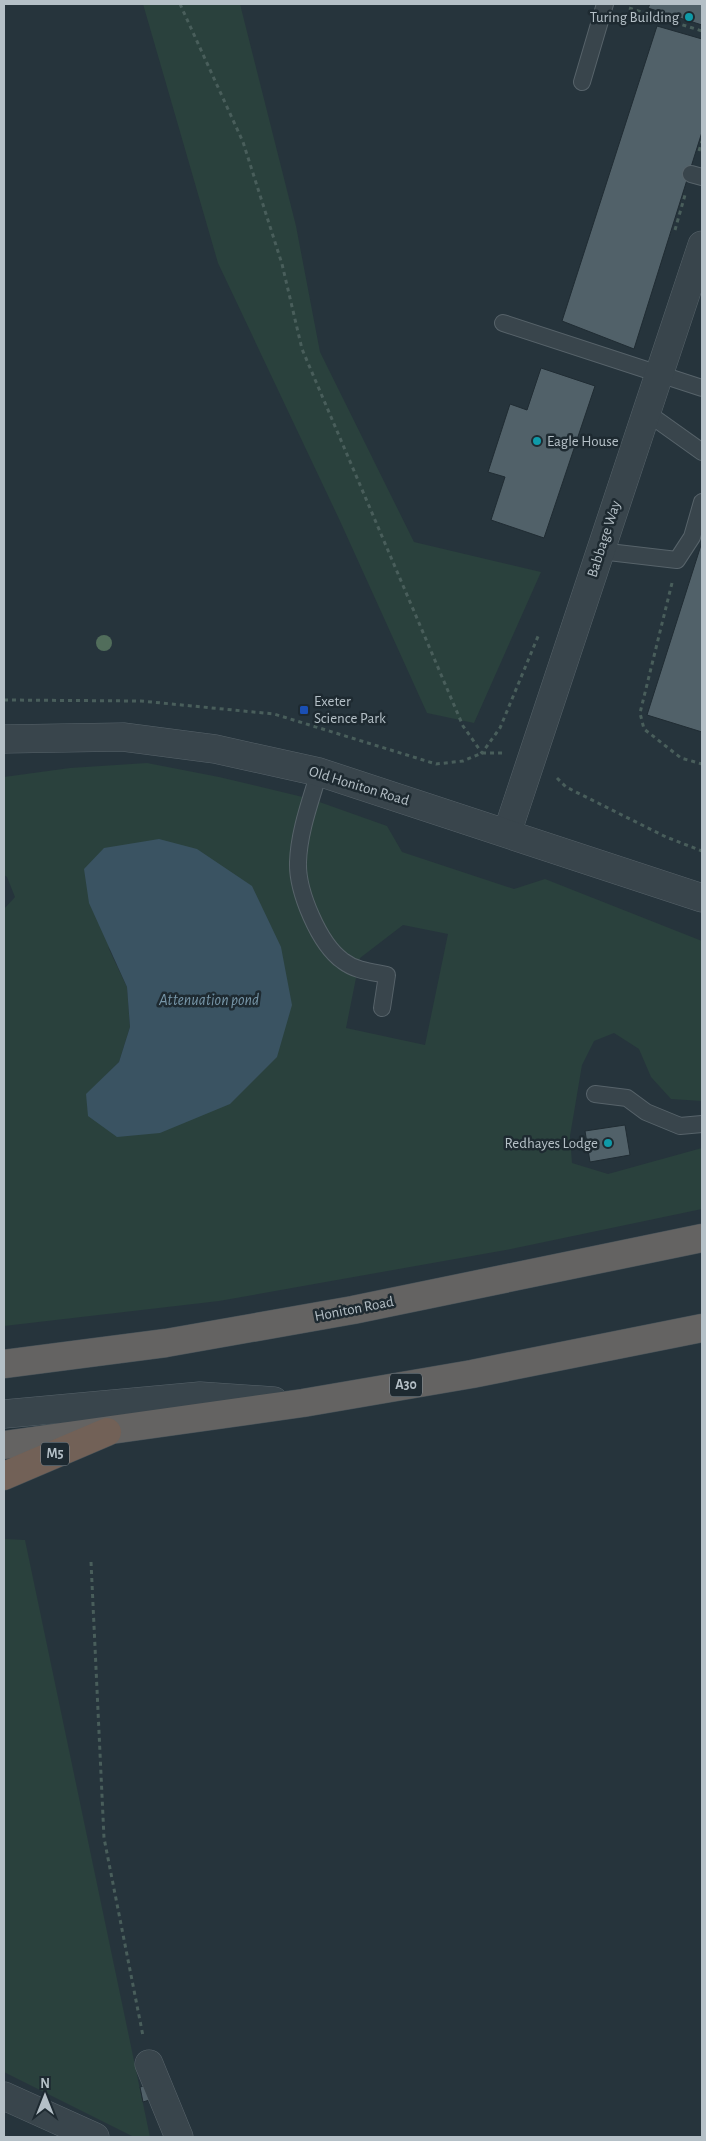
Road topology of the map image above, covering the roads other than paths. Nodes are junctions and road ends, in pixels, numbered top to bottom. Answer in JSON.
{"nodes":[{"id":1,"x":605,"y":4,"type":"edge"},
{"id":2,"x":582,"y":82,"type":"dead end"},
{"id":3,"x":702,"y":245,"type":"edge"},
{"id":4,"x":503,"y":323,"type":"dead end"},
{"id":5,"x":659,"y":373,"type":"junction"},
{"id":6,"x":702,"y":388,"type":"edge"},
{"id":7,"x":646,"y":412,"type":"junction"},
{"id":8,"x":702,"y":452,"type":"edge"},
{"id":9,"x":702,"y":502,"type":"edge"},
{"id":10,"x":600,"y":551,"type":"junction"},
{"id":11,"x":4,"y":739,"type":"edge"},
{"id":12,"x":319,"y":772,"type":"junction"},
{"id":13,"x":507,"y":834,"type":"junction"},
{"id":14,"x":702,"y":898,"type":"edge"},
{"id":15,"x":382,"y":1008,"type":"dead end"},
{"id":16,"x":595,"y":1094,"type":"dead end"},
{"id":17,"x":702,"y":1124,"type":"edge"},
{"id":18,"x":702,"y":1238,"type":"edge"},
{"id":19,"x":702,"y":1328,"type":"edge"},
{"id":20,"x":4,"y":1364,"type":"edge"},
{"id":21,"x":303,"y":1403,"type":"junction"},
{"id":22,"x":4,"y":1414,"type":"edge"},
{"id":23,"x":107,"y":1432,"type":"junction"},
{"id":24,"x":4,"y":1445,"type":"edge"},
{"id":25,"x":4,"y":1476,"type":"edge"},
{"id":26,"x":149,"y":2064,"type":"road end"},
{"id":27,"x":4,"y":2096,"type":"edge"},
{"id":28,"x":95,"y":2137,"type":"edge"},
{"id":29,"x":179,"y":2137,"type":"edge"}],
"edges":[{"from":1,"to":2,"type":"lane"},
{"from":3,"to":5,"type":"street","name":"Babbage Way"},
{"from":4,"to":5,"type":"lane"},
{"from":5,"to":6,"type":"lane"},
{"from":5,"to":7,"type":"street","name":"Babbage Way"},
{"from":7,"to":8,"type":"lane"},
{"from":7,"to":10,"type":"street","name":"Babbage Way"},
{"from":9,"to":10,"type":"lane"},
{"from":10,"to":13,"type":"street","name":"Babbage Way"},
{"from":11,"to":12,"type":"street","name":"Old Honiton Road"},
{"from":12,"to":13,"type":"street","name":"Old Honiton Road"},
{"from":12,"to":15,"type":"lane"},
{"from":13,"to":14,"type":"street","name":"Old Honiton Road"},
{"from":16,"to":17,"type":"lane"},
{"from":18,"to":20,"type":"highway","name":"Honiton Road"},
{"from":19,"to":21,"type":"highway","number":"A30"},
{"from":21,"to":22,"type":"street"},
{"from":21,"to":23,"type":"highway","number":"A30"},
{"from":23,"to":24,"type":"highway","number":"A30"},
{"from":23,"to":25,"type":"highway","number":"M5"},
{"from":26,"to":29,"type":"street"},
{"from":27,"to":28,"type":"street"}]}
